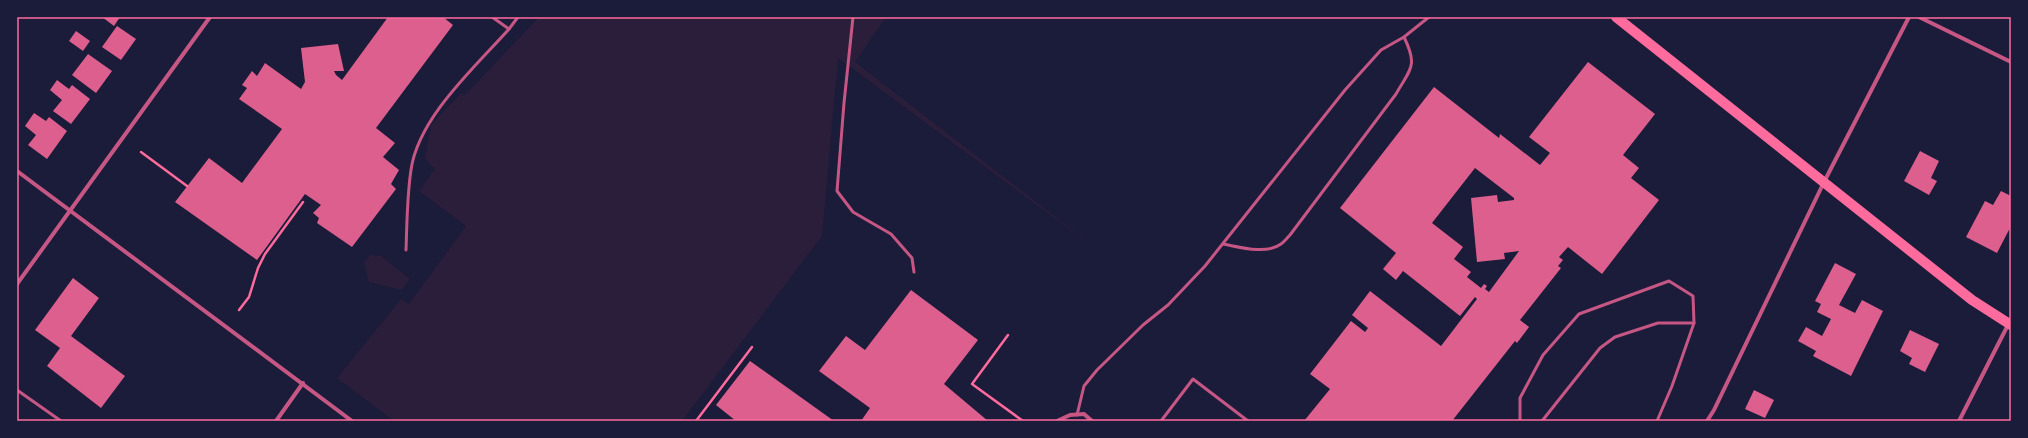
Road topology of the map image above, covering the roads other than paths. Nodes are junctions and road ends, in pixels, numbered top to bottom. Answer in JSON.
{"nodes":[{"id":1,"x":210,"y":17,"type":"edge"},
{"id":2,"x":492,"y":17,"type":"edge"},
{"id":3,"x":518,"y":17,"type":"edge"},
{"id":4,"x":853,"y":17,"type":"edge"},
{"id":5,"x":1429,"y":17,"type":"edge"},
{"id":6,"x":1616,"y":17,"type":"edge"},
{"id":7,"x":1909,"y":17,"type":"edge"},
{"id":8,"x":1919,"y":17,"type":"edge"},
{"id":9,"x":509,"y":29,"type":"junction"},
{"id":10,"x":1404,"y":37,"type":"junction"},
{"id":11,"x":2011,"y":62,"type":"edge"},
{"id":12,"x":17,"y":171,"type":"edge"},
{"id":13,"x":1824,"y":182,"type":"junction"},
{"id":14,"x":70,"y":211,"type":"junction"},
{"id":15,"x":1223,"y":244,"type":"junction"},
{"id":16,"x":406,"y":250,"type":"dead end"},
{"id":17,"x":914,"y":272,"type":"dead end"},
{"id":18,"x":17,"y":284,"type":"edge"},
{"id":19,"x":2010,"y":322,"type":"edge"},
{"id":20,"x":1694,"y":323,"type":"junction"},
{"id":21,"x":303,"y":383,"type":"junction"},
{"id":22,"x":17,"y":390,"type":"edge"},
{"id":23,"x":1077,"y":415,"type":"junction"},
{"id":24,"x":61,"y":421,"type":"edge"},
{"id":25,"x":276,"y":421,"type":"edge"},
{"id":26,"x":352,"y":421,"type":"edge"},
{"id":27,"x":1056,"y":421,"type":"edge"},
{"id":28,"x":1092,"y":421,"type":"edge"},
{"id":29,"x":1161,"y":421,"type":"edge"},
{"id":30,"x":1248,"y":421,"type":"edge"},
{"id":31,"x":1520,"y":421,"type":"edge"},
{"id":32,"x":1542,"y":421,"type":"edge"},
{"id":33,"x":1657,"y":421,"type":"edge"},
{"id":34,"x":1706,"y":421,"type":"edge"},
{"id":35,"x":1959,"y":421,"type":"edge"}],
"edges":[{"from":1,"to":14,"type":"street"},
{"from":2,"to":9,"type":"lane"},
{"from":3,"to":9,"type":"lane"},
{"from":4,"to":17,"type":"lane"},
{"from":5,"to":10,"type":"lane"},
{"from":6,"to":13,"type":"main road"},
{"from":7,"to":13,"type":"street"},
{"from":8,"to":11,"type":"street"},
{"from":9,"to":16,"type":"lane"},
{"from":10,"to":15,"type":"lane"},
{"from":10,"to":15,"type":"lane"},
{"from":12,"to":14,"type":"street"},
{"from":13,"to":19,"type":"main road"},
{"from":13,"to":34,"type":"street"},
{"from":14,"to":18,"type":"street"},
{"from":14,"to":21,"type":"street"},
{"from":15,"to":23,"type":"lane"},
{"from":19,"to":35,"type":"street"},
{"from":20,"to":31,"type":"lane"},
{"from":20,"to":32,"type":"lane"},
{"from":20,"to":33,"type":"lane"},
{"from":21,"to":25,"type":"street"},
{"from":21,"to":26,"type":"street"},
{"from":22,"to":24,"type":"lane"},
{"from":23,"to":27,"type":"street"},
{"from":23,"to":28,"type":"street"},
{"from":29,"to":30,"type":"lane"}]}
